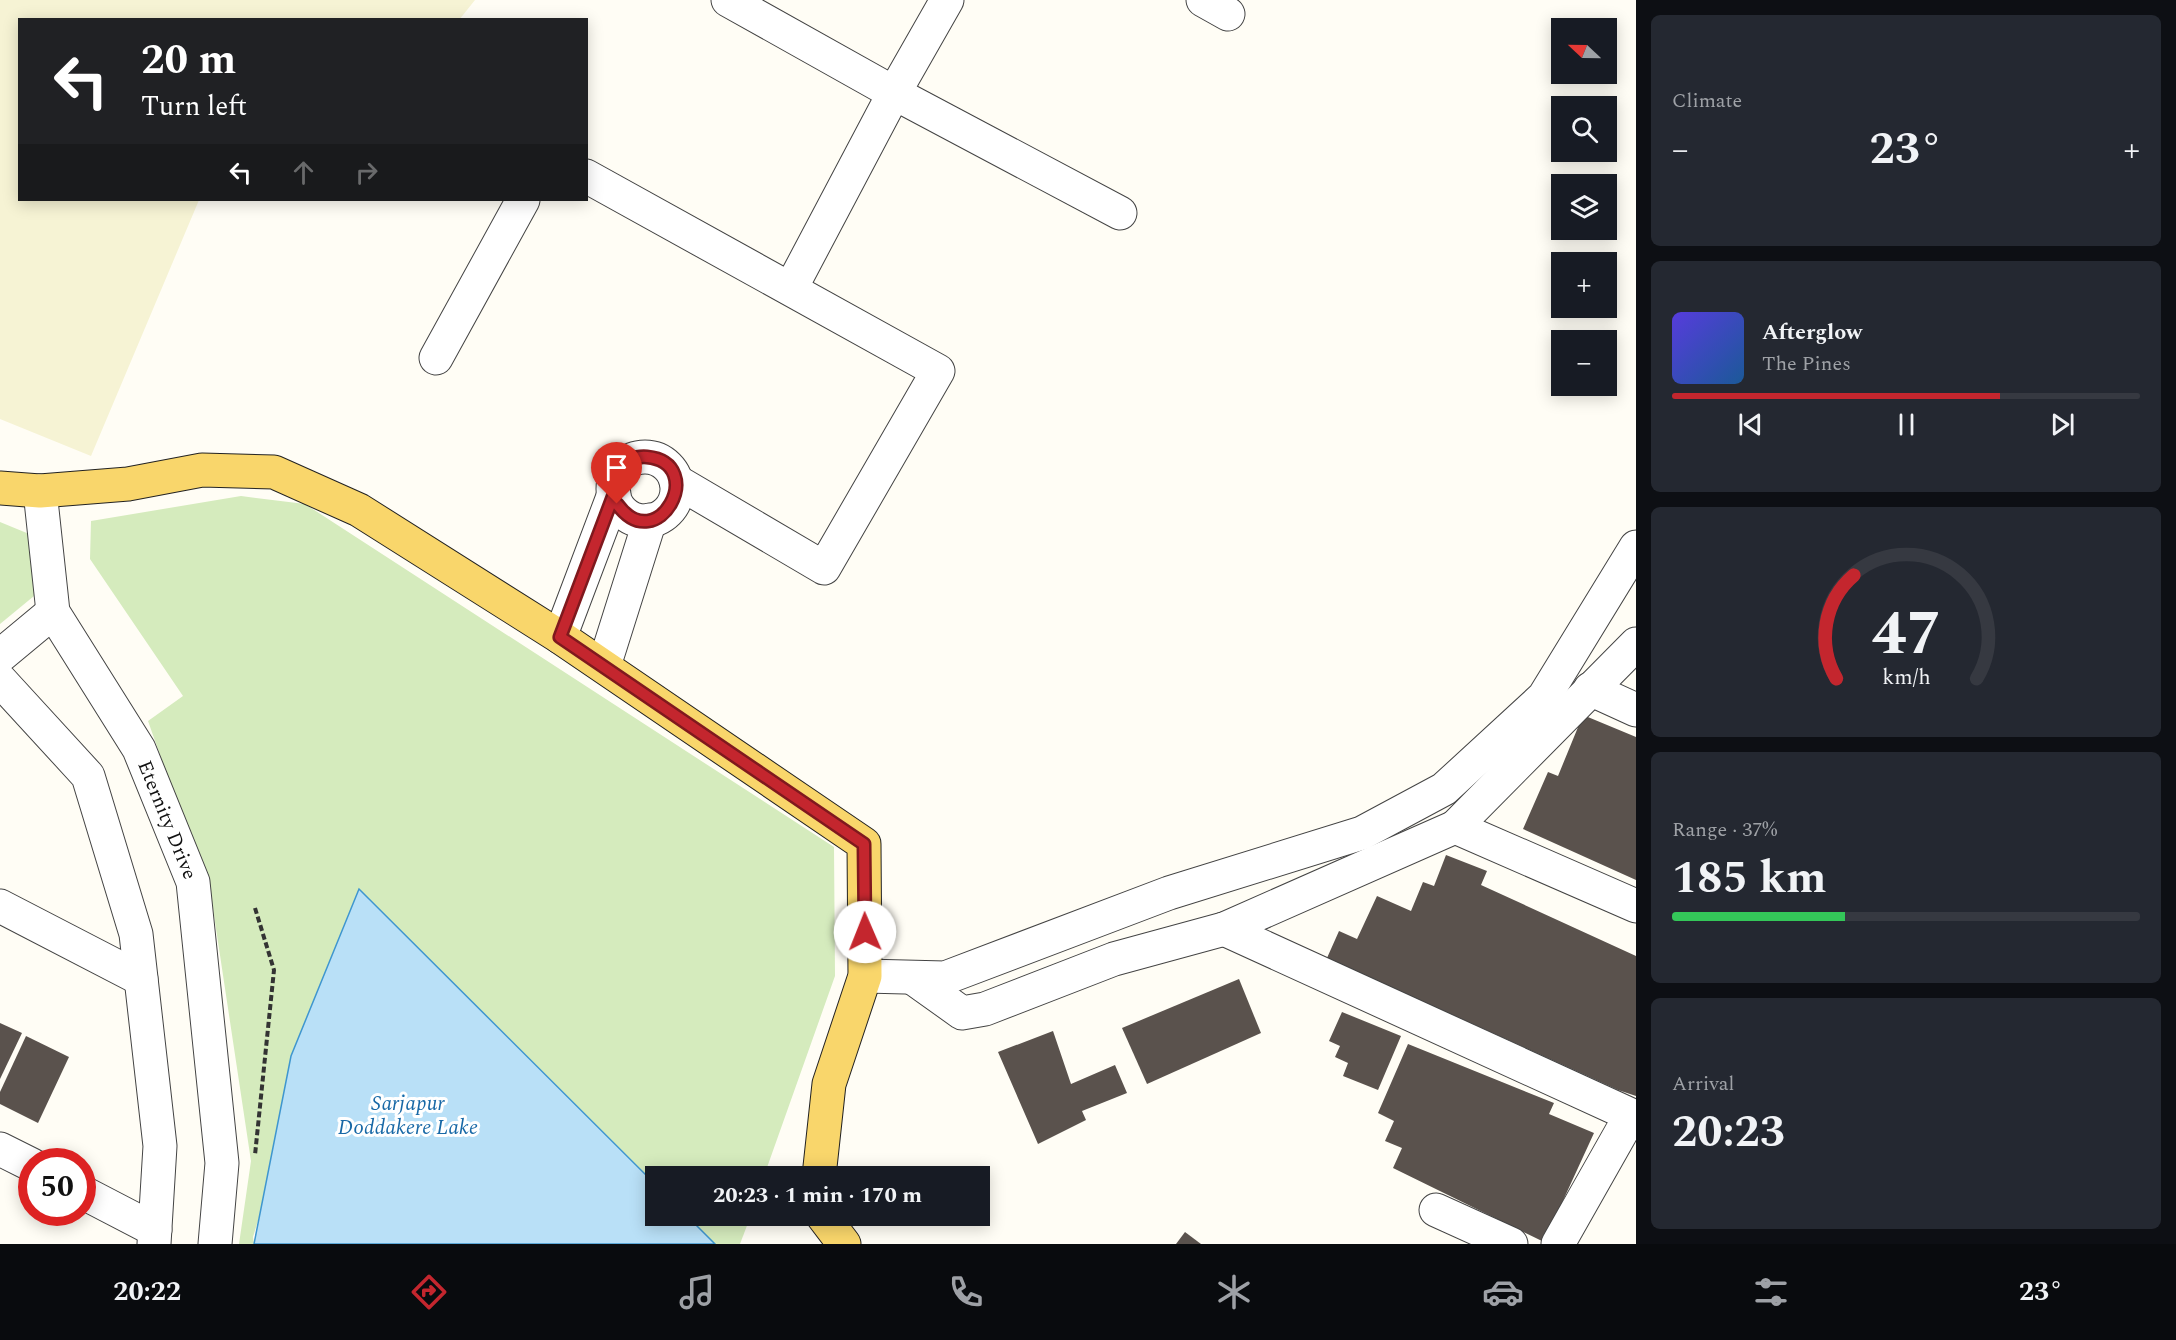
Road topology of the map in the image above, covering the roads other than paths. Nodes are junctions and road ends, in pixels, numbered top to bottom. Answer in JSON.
{"nodes":[{"id":1,"x":728,"y":0,"type":"edge"},
{"id":2,"x":947,"y":0,"type":"edge"},
{"id":3,"x":894,"y":93,"type":"junction"},
{"id":4,"x":588,"y":177,"type":"edge"},
{"id":5,"x":522,"y":201,"type":"edge"},
{"id":6,"x":1120,"y":213,"type":"dead end"},
{"id":7,"x":792,"y":288,"type":"junction"},
{"id":8,"x":436,"y":358,"type":"dead end"},
{"id":9,"x":676,"y":481,"type":"junction"},
{"id":10,"x":0,"y":488,"type":"edge"},
{"id":11,"x":40,"y":491,"type":"junction"},
{"id":12,"x":614,"y":494,"type":"junction"},
{"id":13,"x":650,"y":520,"type":"junction"},
{"id":14,"x":1636,"y":547,"type":"edge"},
{"id":15,"x":53,"y":612,"type":"junction"},
{"id":16,"x":560,"y":637,"type":"junction"},
{"id":17,"x":1636,"y":644,"type":"edge"},
{"id":18,"x":0,"y":656,"type":"edge"},
{"id":19,"x":604,"y":666,"type":"junction"},
{"id":20,"x":0,"y":680,"type":"edge"},
{"id":21,"x":1590,"y":689,"type":"junction"},
{"id":22,"x":1636,"y":710,"type":"edge"},
{"id":23,"x":1455,"y":827,"type":"junction"},
{"id":24,"x":0,"y":906,"type":"edge"},
{"id":25,"x":1636,"y":906,"type":"edge"},
{"id":26,"x":1224,"y":929,"type":"junction"},
{"id":27,"x":865,"y":976,"type":"junction"},
{"id":28,"x":913,"y":978,"type":"junction"},
{"id":29,"x":141,"y":979,"type":"junction"},
{"id":30,"x":0,"y":1149,"type":"edge"},
{"id":31,"x":18,"y":1158,"type":"edge"},
{"id":32,"x":820,"y":1166,"type":"edge"},
{"id":33,"x":96,"y":1201,"type":"edge"},
{"id":34,"x":1436,"y":1210,"type":"dead end"},
{"id":35,"x":830,"y":1226,"type":"edge"},
{"id":36,"x":154,"y":1237,"type":"edge"},
{"id":37,"x":215,"y":1244,"type":"edge"},
{"id":38,"x":843,"y":1244,"type":"edge"},
{"id":39,"x":1511,"y":1244,"type":"edge"},
{"id":40,"x":1558,"y":1244,"type":"edge"}],
"edges":[{"from":1,"to":3,"type":"street"},
{"from":2,"to":3,"type":"street"},
{"from":3,"to":6,"type":"street"},
{"from":3,"to":7,"type":"street"},
{"from":4,"to":7,"type":"street"},
{"from":5,"to":8,"type":"street"},
{"from":7,"to":9,"type":"street"},
{"from":9,"to":12,"type":"street"},
{"from":9,"to":13,"type":"street"},
{"from":10,"to":11,"type":"main road"},
{"from":11,"to":15,"type":"street","name":"Eternity Drive"},
{"from":11,"to":16,"type":"main road"},
{"from":12,"to":13,"type":"street"},
{"from":12,"to":16,"type":"street"},
{"from":13,"to":19,"type":"street"},
{"from":14,"to":28,"type":"street"},
{"from":15,"to":18,"type":"street"},
{"from":15,"to":37,"type":"street","name":"Eternity Drive"},
{"from":16,"to":19,"type":"main road"},
{"from":17,"to":21,"type":"street"},
{"from":19,"to":27,"type":"main road"},
{"from":20,"to":29,"type":"street"},
{"from":21,"to":22,"type":"street"},
{"from":21,"to":23,"type":"street"},
{"from":23,"to":25,"type":"street"},
{"from":23,"to":26,"type":"street"},
{"from":24,"to":29,"type":"street"},
{"from":26,"to":28,"type":"street"},
{"from":26,"to":40,"type":"street"},
{"from":27,"to":28,"type":"street"},
{"from":27,"to":32,"type":"main road"},
{"from":29,"to":36,"type":"street"},
{"from":30,"to":31,"type":"street"},
{"from":33,"to":36,"type":"street"},
{"from":34,"to":39,"type":"street"},
{"from":35,"to":38,"type":"main road"}]}
